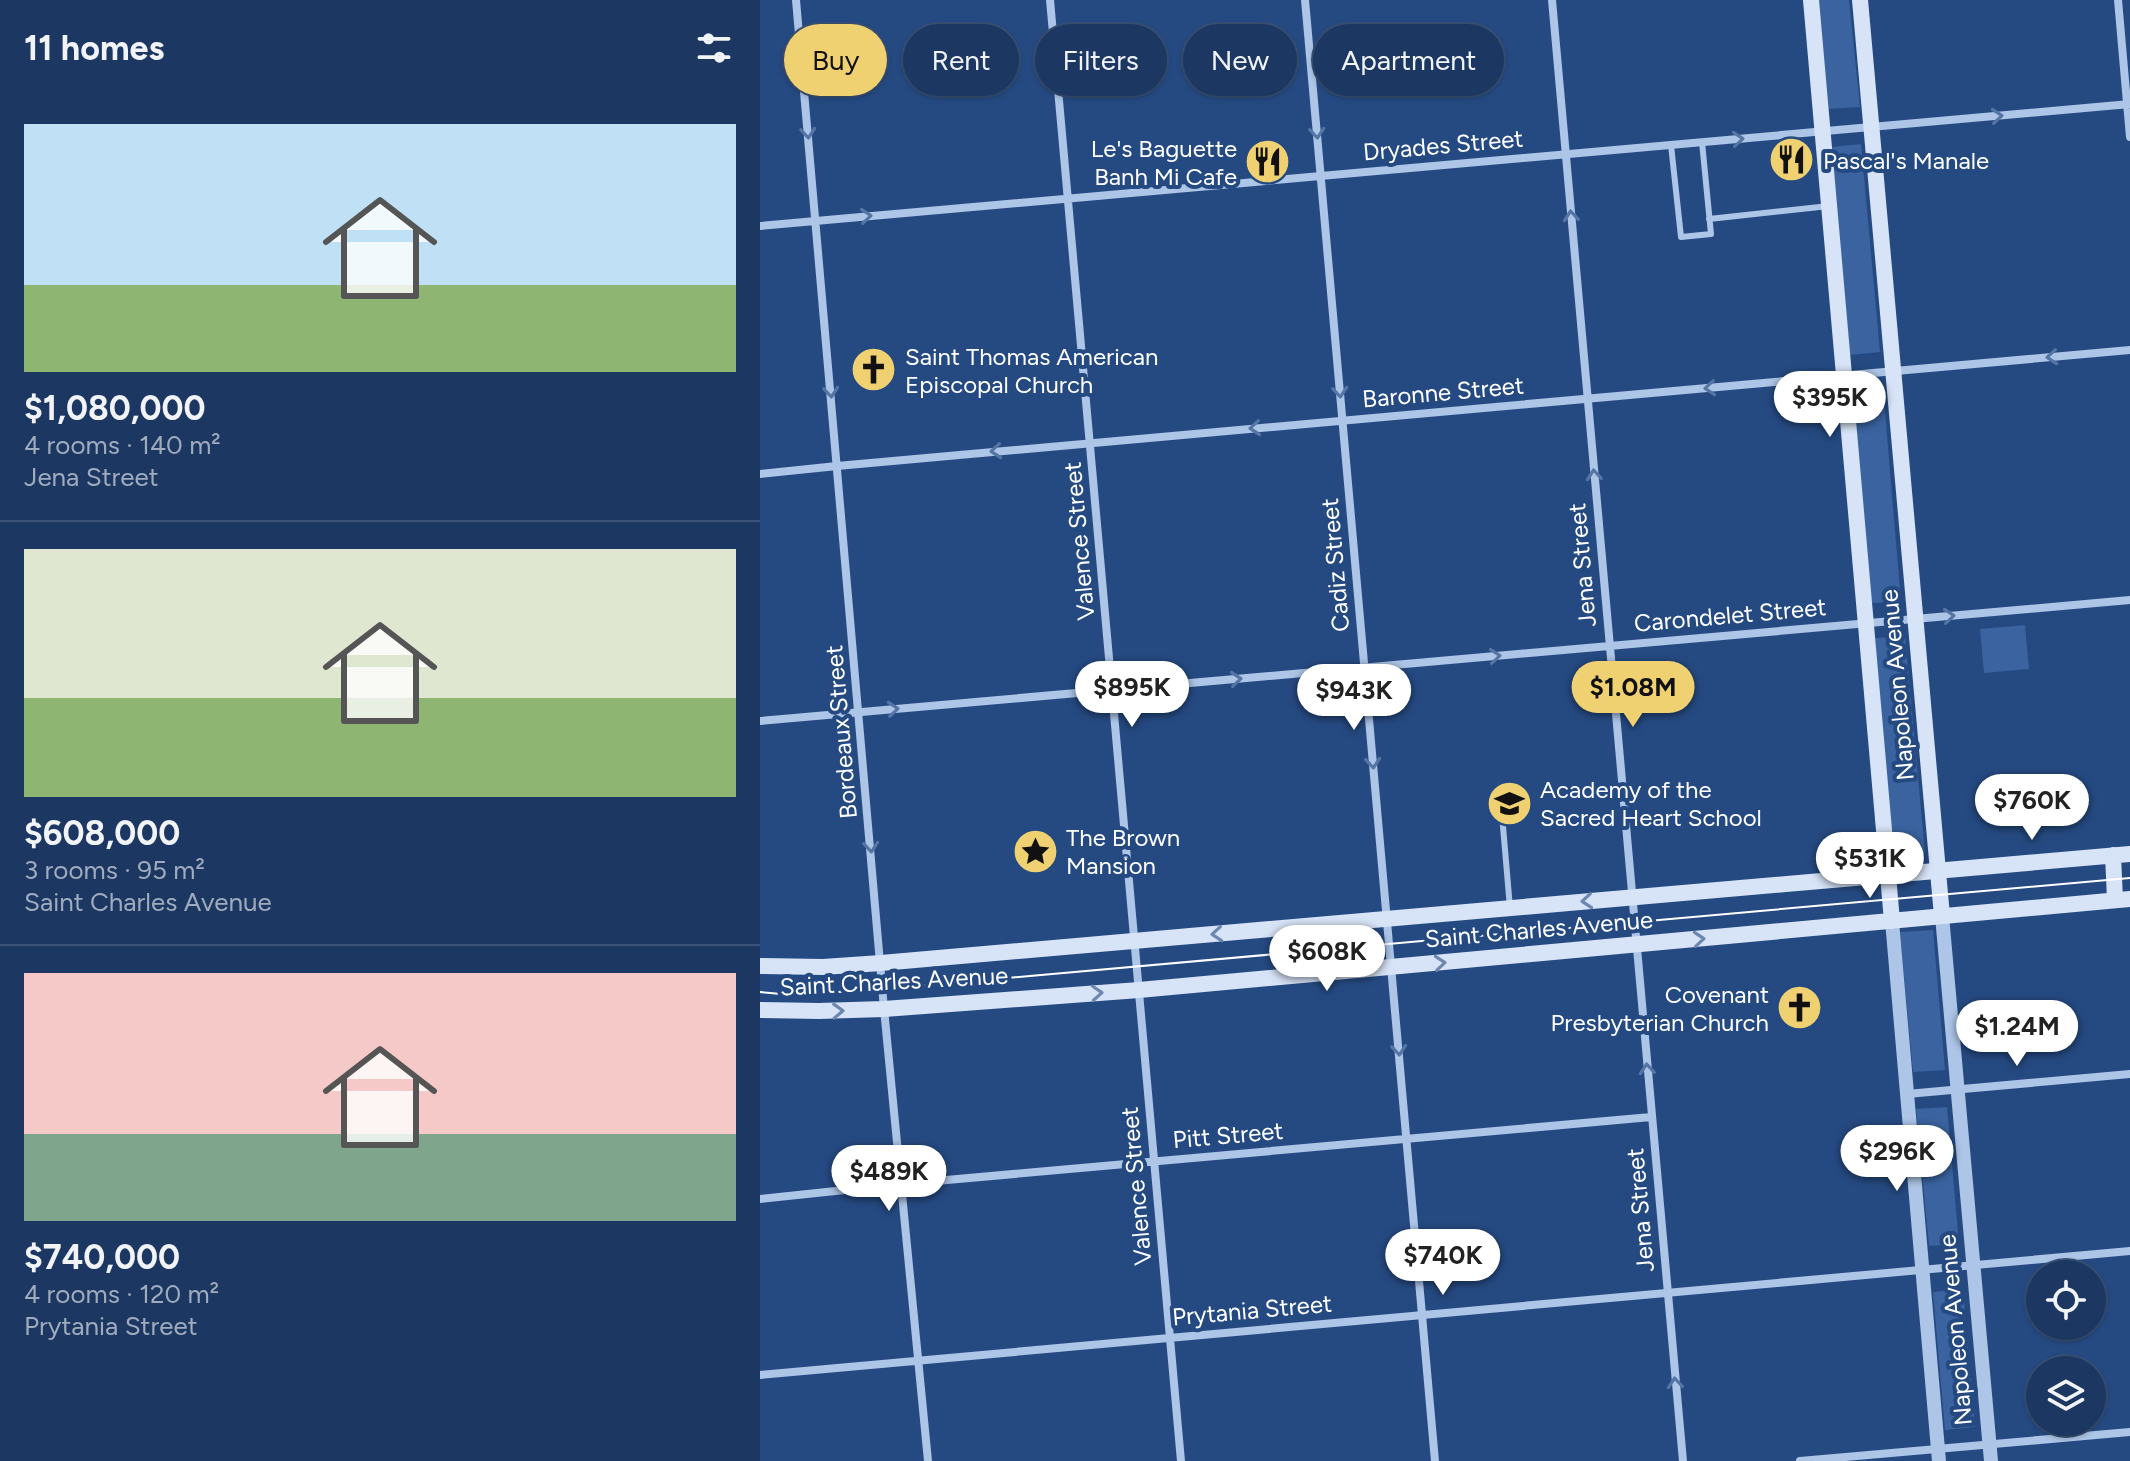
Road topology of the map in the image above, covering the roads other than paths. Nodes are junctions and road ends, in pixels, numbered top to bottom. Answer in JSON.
{"nodes":[{"id":1,"x":796,"y":0,"type":"edge"},
{"id":2,"x":1050,"y":0,"type":"edge"},
{"id":3,"x":1305,"y":0,"type":"edge"},
{"id":4,"x":1552,"y":0,"type":"edge"},
{"id":5,"x":1811,"y":0,"type":"edge"},
{"id":6,"x":1860,"y":0,"type":"edge"},
{"id":7,"x":2118,"y":0,"type":"edge"},
{"id":8,"x":2129,"y":104,"type":"edge"},
{"id":9,"x":1871,"y":127,"type":"junction"},
{"id":10,"x":1823,"y":131,"type":"junction"},
{"id":11,"x":2130,"y":137,"type":"edge"},
{"id":12,"x":1702,"y":142,"type":"junction"},
{"id":13,"x":1671,"y":145,"type":"junction"},
{"id":14,"x":1566,"y":154,"type":"junction"},
{"id":15,"x":1320,"y":176,"type":"junction"},
{"id":16,"x":1068,"y":198,"type":"junction"},
{"id":17,"x":1829,"y":206,"type":"junction"},
{"id":18,"x":1709,"y":219,"type":"junction"},
{"id":19,"x":816,"y":221,"type":"junction"},
{"id":20,"x":760,"y":226,"type":"edge"},
{"id":21,"x":2130,"y":350,"type":"edge"},
{"id":22,"x":1893,"y":372,"type":"junction"},
{"id":23,"x":1844,"y":376,"type":"junction"},
{"id":24,"x":1588,"y":399,"type":"junction"},
{"id":25,"x":1342,"y":421,"type":"junction"},
{"id":26,"x":1090,"y":443,"type":"junction"},
{"id":27,"x":837,"y":466,"type":"junction"},
{"id":28,"x":760,"y":474,"type":"edge"},
{"id":29,"x":2130,"y":600,"type":"edge"},
{"id":30,"x":1915,"y":619,"type":"junction"},
{"id":31,"x":1866,"y":623,"type":"junction"},
{"id":32,"x":1610,"y":646,"type":"junction"},
{"id":33,"x":1364,"y":667,"type":"junction"},
{"id":34,"x":1112,"y":690,"type":"junction"},
{"id":35,"x":859,"y":712,"type":"junction"},
{"id":36,"x":760,"y":721,"type":"edge"},
{"id":37,"x":1501,"y":803,"type":"dead end"},
{"id":38,"x":2122,"y":854,"type":"edge"},
{"id":39,"x":1938,"y":871,"type":"junction"},
{"id":40,"x":1888,"y":875,"type":"junction"},
{"id":41,"x":1632,"y":897,"type":"junction"},
{"id":42,"x":2123,"y":899,"type":"edge"},
{"id":43,"x":1510,"y":908,"type":"junction"},
{"id":44,"x":1942,"y":916,"type":"junction"},
{"id":45,"x":1387,"y":919,"type":"junction"},
{"id":46,"x":1892,"y":921,"type":"junction"},
{"id":47,"x":1134,"y":941,"type":"junction"},
{"id":48,"x":1636,"y":944,"type":"junction"},
{"id":49,"x":881,"y":963,"type":"junction"},
{"id":50,"x":760,"y":966,"type":"edge"},
{"id":51,"x":1391,"y":967,"type":"junction"},
{"id":52,"x":1139,"y":990,"type":"junction"},
{"id":53,"x":884,"y":1009,"type":"junction"},
{"id":54,"x":760,"y":1010,"type":"edge"},
{"id":55,"x":2130,"y":1074,"type":"edge"},
{"id":56,"x":1957,"y":1090,"type":"junction"},
{"id":57,"x":1907,"y":1094,"type":"junction"},
{"id":58,"x":1651,"y":1117,"type":"junction"},
{"id":59,"x":1407,"y":1139,"type":"junction"},
{"id":60,"x":1154,"y":1161,"type":"junction"},
{"id":61,"x":902,"y":1184,"type":"junction"},
{"id":62,"x":760,"y":1199,"type":"edge"},
{"id":63,"x":2130,"y":1251,"type":"edge"},
{"id":64,"x":1973,"y":1266,"type":"junction"},
{"id":65,"x":1923,"y":1271,"type":"junction"},
{"id":66,"x":1667,"y":1293,"type":"junction"},
{"id":67,"x":1422,"y":1315,"type":"junction"},
{"id":68,"x":1170,"y":1337,"type":"junction"},
{"id":69,"x":919,"y":1359,"type":"junction"},
{"id":70,"x":760,"y":1375,"type":"edge"},
{"id":71,"x":2130,"y":1432,"type":"edge"},
{"id":72,"x":1989,"y":1444,"type":"junction"},
{"id":73,"x":1939,"y":1455,"type":"edge"},
{"id":74,"x":928,"y":1461,"type":"edge"},
{"id":75,"x":1181,"y":1461,"type":"edge"},
{"id":76,"x":1435,"y":1461,"type":"edge"},
{"id":77,"x":1683,"y":1461,"type":"edge"},
{"id":78,"x":1800,"y":1461,"type":"edge"},
{"id":79,"x":1991,"y":1461,"type":"edge"}],
"edges":[{"from":1,"to":19,"type":"street","name":"Bordeaux Street","one_way":true},
{"from":2,"to":16,"type":"street","name":"Valence Street"},
{"from":3,"to":15,"type":"street","name":"Cadiz Street","one_way":true},
{"from":4,"to":14,"type":"street","name":"Jena Street"},
{"from":5,"to":10,"type":"main road","name":"Napoleon Avenue"},
{"from":6,"to":9,"type":"main road","name":"Napoleon Avenue"},
{"from":7,"to":8,"type":"street"},
{"from":9,"to":8,"type":"street","name":"Dryades Street","one_way":true},
{"from":8,"to":11,"type":"street"},
{"from":9,"to":10,"type":"street","name":"Dryades Street"},
{"from":9,"to":22,"type":"main road","name":"Napoleon Avenue"},
{"from":12,"to":10,"type":"street","name":"Dryades Street","one_way":true},
{"from":10,"to":17,"type":"main road","name":"Napoleon Avenue"},
{"from":12,"to":13,"type":"street","name":"Dryades Street"},
{"from":12,"to":18,"type":"lane"},
{"from":13,"to":14,"type":"street","name":"Dryades Street"},
{"from":13,"to":18,"type":"lane"},
{"from":14,"to":15,"type":"street","name":"Dryades Street"},
{"from":24,"to":14,"type":"street","name":"Jena Street","one_way":true},
{"from":15,"to":16,"type":"street","name":"Dryades Street"},
{"from":15,"to":25,"type":"street","name":"Cadiz Street","one_way":true},
{"from":19,"to":16,"type":"street","name":"Dryades Street","one_way":true},
{"from":16,"to":26,"type":"street","name":"Valence Street"},
{"from":17,"to":18,"type":"lane"},
{"from":17,"to":23,"type":"main road","name":"Napoleon Avenue"},
{"from":19,"to":20,"type":"street","name":"Dryades Street"},
{"from":19,"to":27,"type":"street","name":"Bordeaux Street","one_way":true},
{"from":21,"to":22,"type":"street","name":"Baronne Street","one_way":true},
{"from":22,"to":23,"type":"street","name":"Baronne Street"},
{"from":22,"to":30,"type":"main road","name":"Napoleon Avenue"},
{"from":23,"to":24,"type":"street","name":"Baronne Street","one_way":true},
{"from":23,"to":31,"type":"main road","name":"Napoleon Avenue"},
{"from":24,"to":25,"type":"street","name":"Baronne Street"},
{"from":32,"to":24,"type":"street","name":"Jena Street","one_way":true},
{"from":25,"to":26,"type":"street","name":"Baronne Street","one_way":true},
{"from":25,"to":33,"type":"street","name":"Cadiz Street"},
{"from":26,"to":27,"type":"street","name":"Baronne Street","one_way":true},
{"from":26,"to":34,"type":"street","name":"Valence Street"},
{"from":27,"to":28,"type":"street","name":"Baronne Street"},
{"from":27,"to":35,"type":"street","name":"Bordeaux Street"},
{"from":30,"to":29,"type":"street","name":"Carondelet Street","one_way":true},
{"from":30,"to":31,"type":"street","name":"Carondelet Street"},
{"from":30,"to":39,"type":"main road","name":"Napoleon Avenue"},
{"from":31,"to":32,"type":"street","name":"Carondelet Street"},
{"from":31,"to":40,"type":"main road","name":"Napoleon Avenue"},
{"from":33,"to":32,"type":"street","name":"Carondelet Street","one_way":true},
{"from":32,"to":41,"type":"street","name":"Jena Street"},
{"from":34,"to":33,"type":"street","name":"Carondelet Street","one_way":true},
{"from":33,"to":45,"type":"street","name":"Cadiz Street","one_way":true},
{"from":35,"to":34,"type":"street","name":"Carondelet Street","one_way":true},
{"from":34,"to":47,"type":"street","name":"Valence Street"},
{"from":35,"to":36,"type":"street","name":"Carondelet Street"},
{"from":35,"to":49,"type":"street","name":"Bordeaux Street","one_way":true},
{"from":37,"to":43,"type":"lane"},
{"from":38,"to":39,"type":"main road","name":"Saint Charles Avenue"},
{"from":38,"to":42,"type":"main road"},
{"from":39,"to":40,"type":"main road","name":"Saint Charles Avenue"},
{"from":39,"to":44,"type":"main road","name":"Napoleon Avenue"},
{"from":40,"to":41,"type":"main road","name":"Saint Charles Avenue"},
{"from":40,"to":46,"type":"main road","name":"Napoleon Avenue"},
{"from":41,"to":43,"type":"main road","name":"Saint Charles Avenue","one_way":true},
{"from":41,"to":48,"type":"street","name":"Jena Street"},
{"from":42,"to":44,"type":"main road","name":"Saint Charles Avenue"},
{"from":43,"to":45,"type":"main road","name":"Saint Charles Avenue"},
{"from":44,"to":46,"type":"main road","name":"Saint Charles Avenue"},
{"from":44,"to":56,"type":"street","name":"Napoleon Avenue"},
{"from":45,"to":47,"type":"main road","name":"Saint Charles Avenue","one_way":true},
{"from":45,"to":51,"type":"street","name":"Cadiz Street"},
{"from":48,"to":46,"type":"main road","name":"Saint Charles Avenue","one_way":true},
{"from":46,"to":57,"type":"street","name":"Napoleon Avenue"},
{"from":47,"to":49,"type":"main road","name":"Saint Charles Avenue"},
{"from":47,"to":52,"type":"street","name":"Valence Street"},
{"from":51,"to":48,"type":"main road","name":"Saint Charles Avenue","one_way":true},
{"from":58,"to":48,"type":"street","name":"Jena Street","one_way":true},
{"from":49,"to":50,"type":"main road","name":"Saint Charles Avenue"},
{"from":49,"to":53,"type":"street","name":"Bordeaux Street"},
{"from":51,"to":52,"type":"main road","name":"Saint Charles Avenue"},
{"from":51,"to":59,"type":"street","name":"Cadiz Street","one_way":true},
{"from":53,"to":52,"type":"main road","name":"Saint Charles Avenue","one_way":true},
{"from":52,"to":60,"type":"street","name":"Valence Street"},
{"from":54,"to":53,"type":"main road","name":"Saint Charles Avenue","one_way":true},
{"from":53,"to":61,"type":"street","name":"Bordeaux Street"},
{"from":55,"to":56,"type":"street"},
{"from":56,"to":57,"type":"street"},
{"from":56,"to":64,"type":"street","name":"Napoleon Avenue"},
{"from":57,"to":65,"type":"street","name":"Napoleon Avenue"},
{"from":58,"to":59,"type":"street","name":"Pitt Street"},
{"from":58,"to":66,"type":"street","name":"Jena Street"},
{"from":59,"to":60,"type":"street","name":"Pitt Street"},
{"from":59,"to":67,"type":"street","name":"Cadiz Street"},
{"from":60,"to":61,"type":"street","name":"Pitt Street"},
{"from":60,"to":68,"type":"street","name":"Valence Street"},
{"from":61,"to":62,"type":"street","name":"Pitt Street"},
{"from":61,"to":69,"type":"street","name":"Bordeaux Street"},
{"from":63,"to":64,"type":"street","name":"Prytania Street"},
{"from":64,"to":65,"type":"street","name":"Prytania Street"},
{"from":64,"to":72,"type":"street","name":"Napoleon Avenue"},
{"from":65,"to":66,"type":"street","name":"Prytania Street"},
{"from":65,"to":73,"type":"street","name":"Napoleon Avenue"},
{"from":66,"to":67,"type":"street","name":"Prytania Street"},
{"from":77,"to":66,"type":"street","name":"Jena Street","one_way":true},
{"from":67,"to":68,"type":"street","name":"Prytania Street"},
{"from":67,"to":76,"type":"street","name":"Cadiz Street"},
{"from":68,"to":69,"type":"street","name":"Prytania Street"},
{"from":68,"to":75,"type":"street","name":"Valence Street"},
{"from":69,"to":70,"type":"street","name":"Prytania Street"},
{"from":69,"to":74,"type":"street","name":"Bordeaux Street"},
{"from":71,"to":72,"type":"street"},
{"from":72,"to":73,"type":"street"},
{"from":72,"to":79,"type":"street","name":"Napoleon Avenue"},
{"from":73,"to":78,"type":"street"}]}
